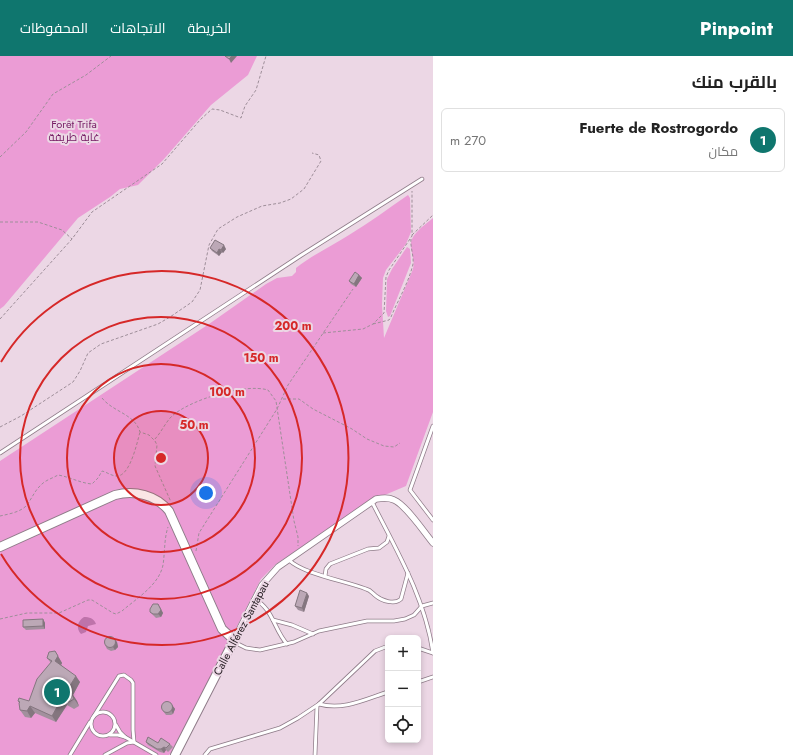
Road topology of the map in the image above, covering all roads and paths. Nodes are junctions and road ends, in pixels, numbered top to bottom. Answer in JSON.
{"nodes":[{"id":1,"x":111,"y":56,"type":"edge"},
{"id":2,"x":266,"y":56,"type":"edge"},
{"id":3,"x":312,"y":153,"type":"dead end"},
{"id":4,"x":0,"y":157,"type":"edge"},
{"id":5,"x":422,"y":179,"type":"dead end"},
{"id":6,"x":412,"y":185,"type":"junction"},
{"id":7,"x":433,"y":214,"type":"edge"},
{"id":8,"x":0,"y":222,"type":"edge"},
{"id":9,"x":412,"y":237,"type":"junction"},
{"id":10,"x":72,"y":239,"type":"junction"},
{"id":11,"x":353,"y":289,"type":"dead end"},
{"id":12,"x":0,"y":319,"type":"edge"},
{"id":13,"x":373,"y":324,"type":"junction"},
{"id":14,"x":322,"y":333,"type":"junction"},
{"id":15,"x":102,"y":398,"type":"dead end"},
{"id":16,"x":282,"y":399,"type":"junction"},
{"id":17,"x":277,"y":409,"type":"junction"},
{"id":18,"x":433,"y":426,"type":"edge"},
{"id":19,"x":0,"y":427,"type":"edge"},
{"id":20,"x":140,"y":432,"type":"junction"},
{"id":21,"x":154,"y":440,"type":"junction"},
{"id":22,"x":400,"y":443,"type":"dead end"},
{"id":23,"x":0,"y":453,"type":"edge"},
{"id":24,"x":374,"y":501,"type":"junction"},
{"id":25,"x":171,"y":506,"type":"dead end"},
{"id":26,"x":0,"y":516,"type":"edge"},
{"id":27,"x":173,"y":518,"type":"junction"},
{"id":28,"x":433,"y":520,"type":"edge"},
{"id":29,"x":389,"y":535,"type":"junction"},
{"id":30,"x":433,"y":543,"type":"edge"},
{"id":31,"x":0,"y":547,"type":"edge"},
{"id":32,"x":298,"y":553,"type":"junction"},
{"id":33,"x":191,"y":558,"type":"junction"},
{"id":34,"x":288,"y":559,"type":"junction"},
{"id":35,"x":408,"y":573,"type":"junction"},
{"id":36,"x":325,"y":576,"type":"junction"},
{"id":37,"x":254,"y":599,"type":"junction"},
{"id":38,"x":433,"y":604,"type":"edge"},
{"id":39,"x":422,"y":606,"type":"junction"},
{"id":40,"x":0,"y":619,"type":"edge"},
{"id":41,"x":273,"y":620,"type":"junction"},
{"id":42,"x":313,"y":634,"type":"junction"},
{"id":43,"x":233,"y":641,"type":"junction"},
{"id":44,"x":287,"y":644,"type":"junction"},
{"id":45,"x":385,"y":647,"type":"edge"},
{"id":46,"x":421,"y":649,"type":"edge"},
{"id":47,"x":433,"y":653,"type":"edge"},
{"id":48,"x":433,"y":677,"type":"edge"},
{"id":49,"x":421,"y":681,"type":"edge"},
{"id":50,"x":385,"y":693,"type":"edge"},
{"id":51,"x":103,"y":703,"type":"junction"},
{"id":52,"x":318,"y":705,"type":"junction"},
{"id":53,"x":109,"y":714,"type":"junction"},
{"id":54,"x":94,"y":716,"type":"junction"},
{"id":55,"x":91,"y":721,"type":"junction"},
{"id":56,"x":115,"y":722,"type":"junction"},
{"id":57,"x":108,"y":735,"type":"junction"},
{"id":58,"x":125,"y":737,"type":"junction"},
{"id":59,"x":134,"y":742,"type":"junction"},
{"id":60,"x":70,"y":755,"type":"edge"},
{"id":61,"x":105,"y":755,"type":"edge"},
{"id":62,"x":156,"y":755,"type":"edge"},
{"id":63,"x":175,"y":755,"type":"edge"},
{"id":64,"x":205,"y":755,"type":"edge"},
{"id":65,"x":315,"y":755,"type":"edge"}],
"edges":[{"from":1,"to":4,"type":"path"},
{"from":2,"to":10,"type":"path"},
{"from":3,"to":19,"type":"path"},
{"from":5,"to":6,"type":"lane"},
{"from":6,"to":9,"type":"path"},
{"from":6,"to":23,"type":"lane"},
{"from":7,"to":9,"type":"path"},
{"from":8,"to":10,"type":"path"},
{"from":9,"to":13,"type":"path"},
{"from":9,"to":13,"type":"path"},
{"from":10,"to":12,"type":"path"},
{"from":11,"to":14,"type":"path"},
{"from":13,"to":14,"type":"path"},
{"from":14,"to":16,"type":"path"},
{"from":15,"to":20,"type":"path"},
{"from":16,"to":17,"type":"path"},
{"from":16,"to":22,"type":"path"},
{"from":17,"to":21,"type":"path"},
{"from":17,"to":32,"type":"path"},
{"from":17,"to":33,"type":"path"},
{"from":18,"to":28,"type":"lane"},
{"from":20,"to":21,"type":"path"},
{"from":20,"to":26,"type":"path"},
{"from":21,"to":25,"type":"path"},
{"from":24,"to":29,"type":"lane"},
{"from":24,"to":30,"type":"street"},
{"from":24,"to":32,"type":"street","name":"Calle Alférez Santapau"},
{"from":27,"to":31,"type":"street"},
{"from":27,"to":33,"type":"street"},
{"from":27,"to":40,"type":"path"},
{"from":29,"to":35,"type":"lane"},
{"from":29,"to":36,"type":"lane"},
{"from":32,"to":34,"type":"street","name":"Calle Alférez Santapau"},
{"from":33,"to":43,"type":"street"},
{"from":34,"to":36,"type":"lane"},
{"from":34,"to":37,"type":"street","name":"Calle Alférez Santapau"},
{"from":35,"to":36,"type":"lane"},
{"from":35,"to":39,"type":"lane"},
{"from":37,"to":41,"type":"lane"},
{"from":37,"to":43,"type":"street","name":"Calle Alférez Santapau"},
{"from":38,"to":39,"type":"lane"},
{"from":39,"to":42,"type":"lane"},
{"from":39,"to":47,"type":"lane"},
{"from":41,"to":42,"type":"lane"},
{"from":41,"to":44,"type":"lane"},
{"from":42,"to":44,"type":"lane"},
{"from":43,"to":44,"type":"lane"},
{"from":43,"to":63,"type":"street","name":"Calle Alférez Santapau"},
{"from":45,"to":52,"type":"lane"},
{"from":46,"to":47,"type":"lane"},
{"from":48,"to":49,"type":"lane"},
{"from":50,"to":52,"type":"lane"},
{"from":51,"to":53,"type":"lane"},
{"from":51,"to":54,"type":"lane"},
{"from":51,"to":59,"type":"lane"},
{"from":52,"to":64,"type":"lane"},
{"from":52,"to":65,"type":"lane"},
{"from":53,"to":54,"type":"lane"},
{"from":53,"to":56,"type":"lane"},
{"from":54,"to":55,"type":"lane"},
{"from":55,"to":57,"type":"lane"},
{"from":55,"to":60,"type":"lane"},
{"from":56,"to":57,"type":"lane"},
{"from":56,"to":58,"type":"lane"},
{"from":57,"to":58,"type":"lane"},
{"from":58,"to":59,"type":"lane"},
{"from":59,"to":61,"type":"lane"},
{"from":59,"to":62,"type":"lane"}]}
